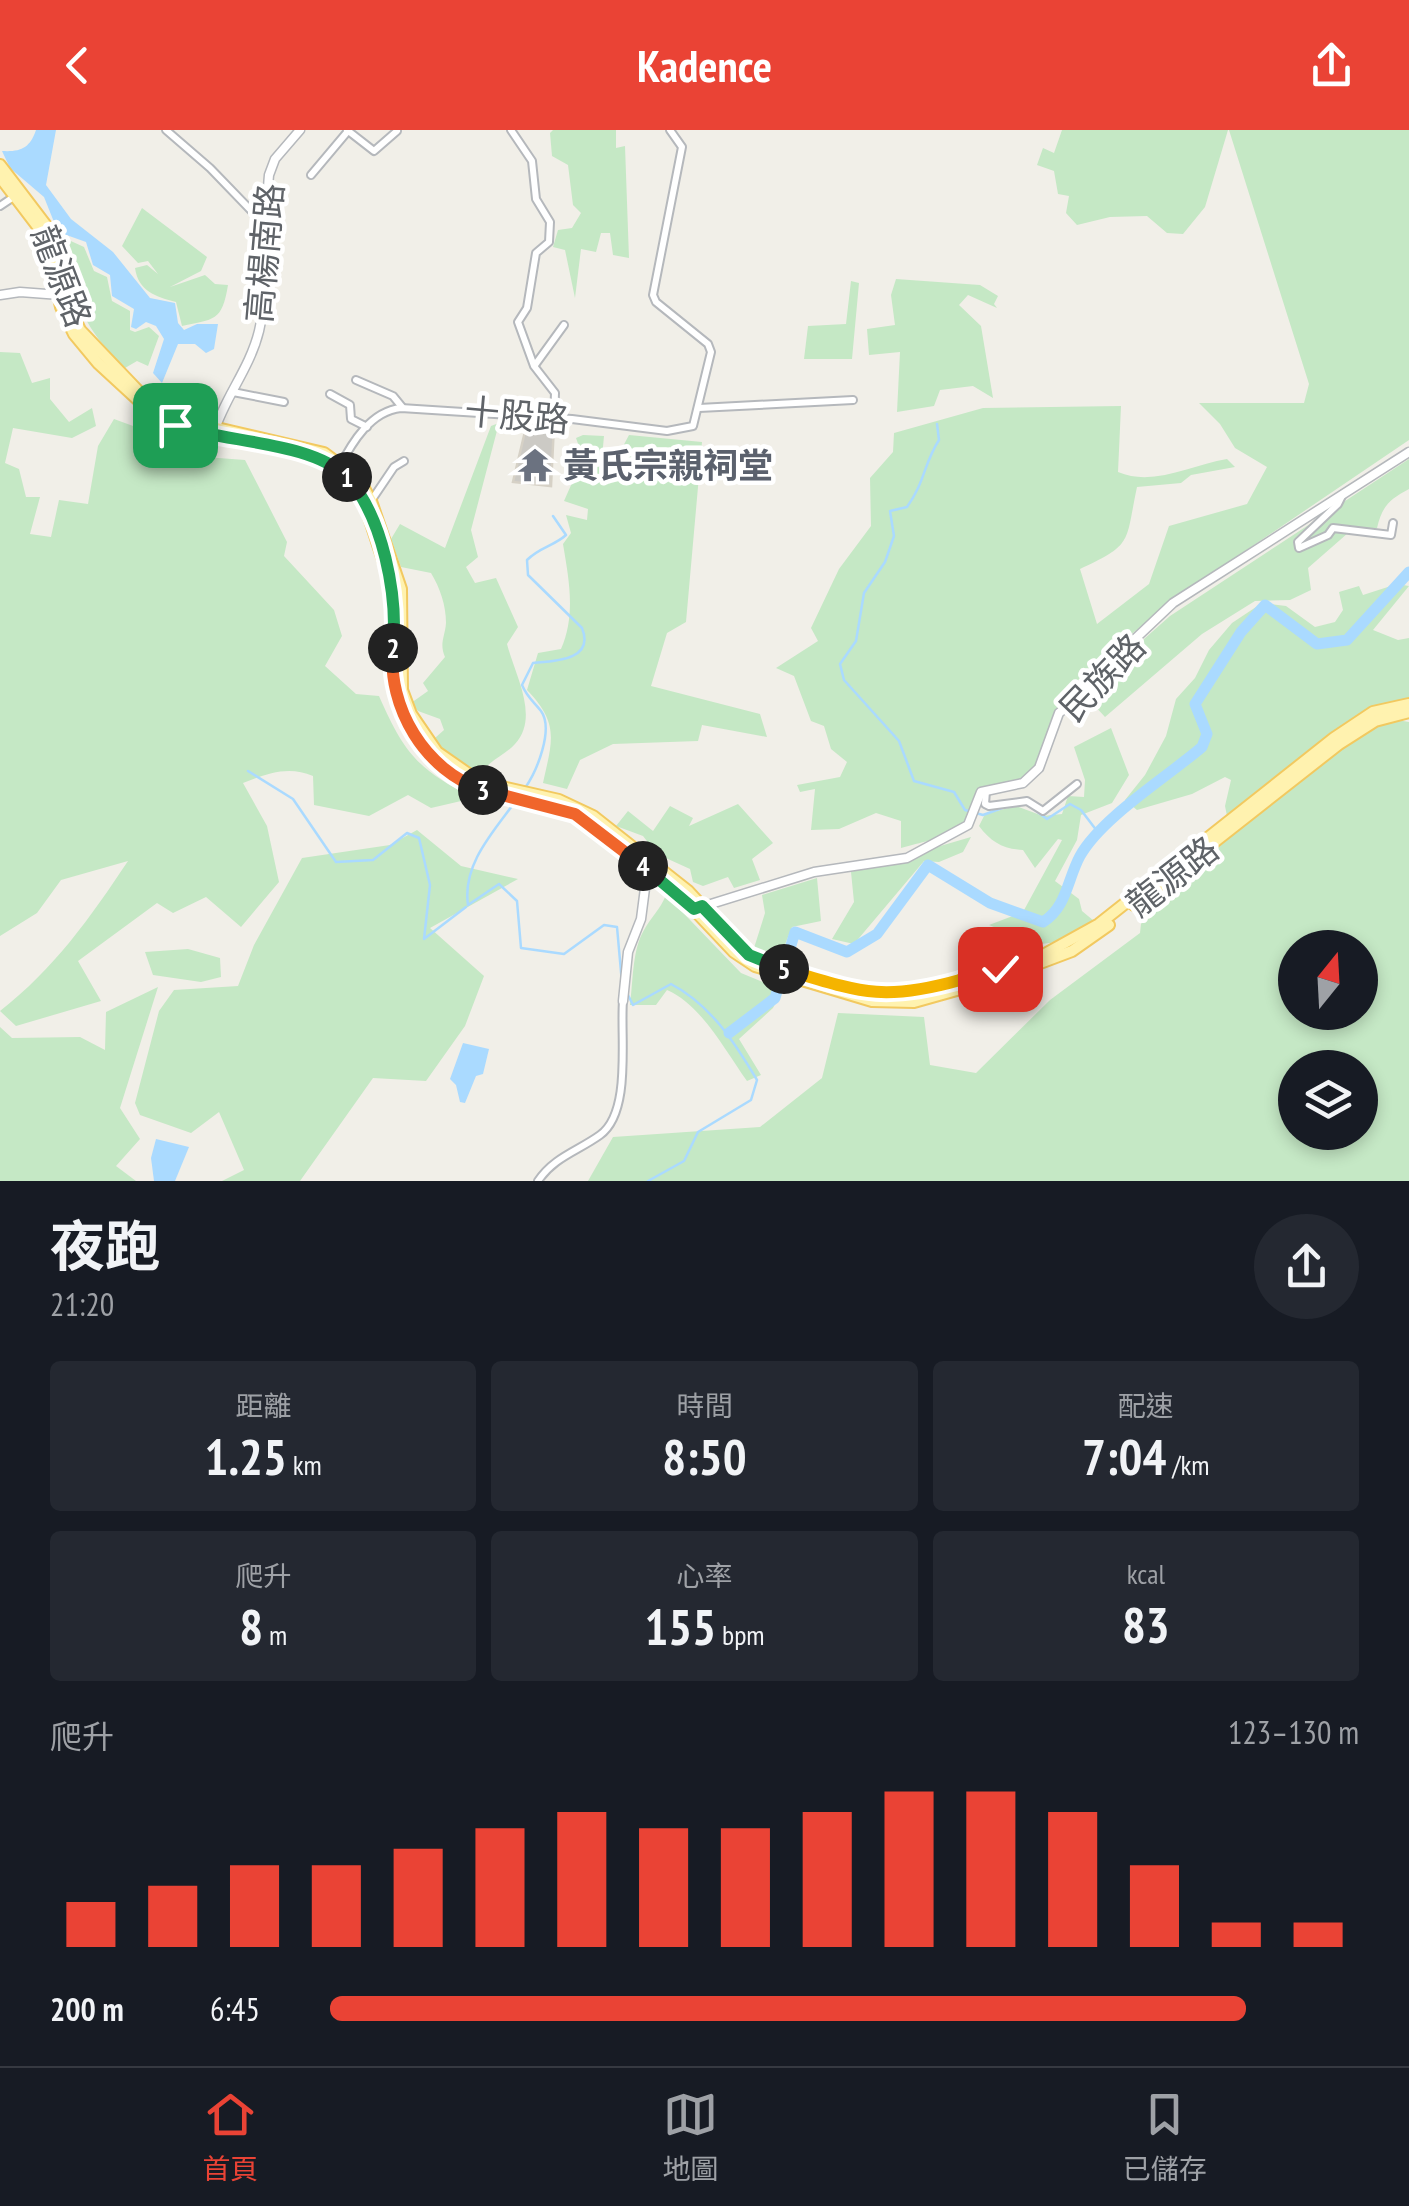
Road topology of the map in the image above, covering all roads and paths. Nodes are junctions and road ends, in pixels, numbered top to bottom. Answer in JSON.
{"nodes":[{"id":1,"x":166,"y":130,"type":"edge"},
{"id":2,"x":300,"y":130,"type":"edge"},
{"id":3,"x":348,"y":130,"type":"edge"},
{"id":4,"x":670,"y":130,"type":"edge"},
{"id":5,"x":398,"y":131,"type":"edge"},
{"id":6,"x":512,"y":131,"type":"edge"},
{"id":7,"x":1,"y":170,"type":"edge"},
{"id":8,"x":311,"y":174,"type":"dead end"},
{"id":9,"x":15,"y":196,"type":"junction"},
{"id":10,"x":0,"y":206,"type":"edge"},
{"id":11,"x":267,"y":227,"type":"junction"},
{"id":12,"x":0,"y":295,"type":"edge"},
{"id":13,"x":62,"y":295,"type":"junction"},
{"id":14,"x":564,"y":325,"type":"dead end"},
{"id":15,"x":534,"y":366,"type":"junction"},
{"id":16,"x":356,"y":380,"type":"dead end"},
{"id":17,"x":233,"y":392,"type":"junction"},
{"id":18,"x":330,"y":394,"type":"dead end"},
{"id":19,"x":852,"y":400,"type":"dead end"},
{"id":20,"x":284,"y":402,"type":"dead end"},
{"id":21,"x":403,"y":408,"type":"junction"},
{"id":22,"x":699,"y":408,"type":"junction"},
{"id":23,"x":554,"y":418,"type":"junction"},
{"id":24,"x":367,"y":426,"type":"junction"},
{"id":25,"x":214,"y":433,"type":"junction"},
{"id":26,"x":1409,"y":452,"type":"edge"},
{"id":27,"x":404,"y":461,"type":"dead end"},
{"id":28,"x":340,"y":466,"type":"junction"},
{"id":29,"x":1344,"y":493,"type":"junction"},
{"id":30,"x":372,"y":501,"type":"junction"},
{"id":31,"x":1394,"y":523,"type":"dead end"},
{"id":32,"x":1409,"y":704,"type":"edge"},
{"id":33,"x":1409,"y":712,"type":"edge"},
{"id":34,"x":1077,"y":784,"type":"dead end"},
{"id":35,"x":986,"y":790,"type":"junction"},
{"id":36,"x":520,"y":794,"type":"junction"},
{"id":37,"x":648,"y":865,"type":"junction"},
{"id":38,"x":698,"y":908,"type":"junction"},
{"id":39,"x":915,"y":997,"type":"junction"},
{"id":40,"x":623,"y":1001,"type":"joint"},
{"id":41,"x":540,"y":1179,"type":"edge"}],
"edges":[{"from":1,"to":11,"type":"street"},
{"from":2,"to":11,"type":"street","name":"高楊南路"},
{"from":3,"to":5,"type":"street"},
{"from":3,"to":8,"type":"street"},
{"from":4,"to":22,"type":"street"},
{"from":6,"to":15,"type":"street"},
{"from":7,"to":9,"type":"main road"},
{"from":7,"to":13,"type":"main road","name":"龍源路"},
{"from":9,"to":10,"type":"street"},
{"from":9,"to":13,"type":"main road"},
{"from":11,"to":17,"type":"street","name":"高楊南路"},
{"from":12,"to":13,"type":"street"},
{"from":13,"to":25,"type":"main road"},
{"from":14,"to":15,"type":"street"},
{"from":15,"to":23,"type":"street"},
{"from":16,"to":21,"type":"street"},
{"from":17,"to":20,"type":"street"},
{"from":17,"to":25,"type":"street","name":"高楊南路"},
{"from":18,"to":24,"type":"street"},
{"from":19,"to":22,"type":"street"},
{"from":21,"to":23,"type":"street","name":"十股路"},
{"from":21,"to":24,"type":"street"},
{"from":22,"to":23,"type":"street","name":"十股路"},
{"from":24,"to":28,"type":"street"},
{"from":25,"to":28,"type":"main road"},
{"from":26,"to":29,"type":"street","name":"民族路"},
{"from":27,"to":30,"type":"street"},
{"from":28,"to":30,"type":"main road"},
{"from":28,"to":36,"type":"main road"},
{"from":29,"to":31,"type":"street"},
{"from":29,"to":35,"type":"street","name":"民族路"},
{"from":30,"to":36,"type":"main road"},
{"from":32,"to":39,"type":"main road","name":"龍源路"},
{"from":33,"to":39,"type":"main road","name":"龍源路"},
{"from":34,"to":35,"type":"street"},
{"from":35,"to":38,"type":"street"},
{"from":36,"to":37,"type":"main road"},
{"from":37,"to":38,"type":"main road"},
{"from":37,"to":40,"type":"street"},
{"from":38,"to":39,"type":"main road"},
{"from":40,"to":41,"type":"street"}]}
